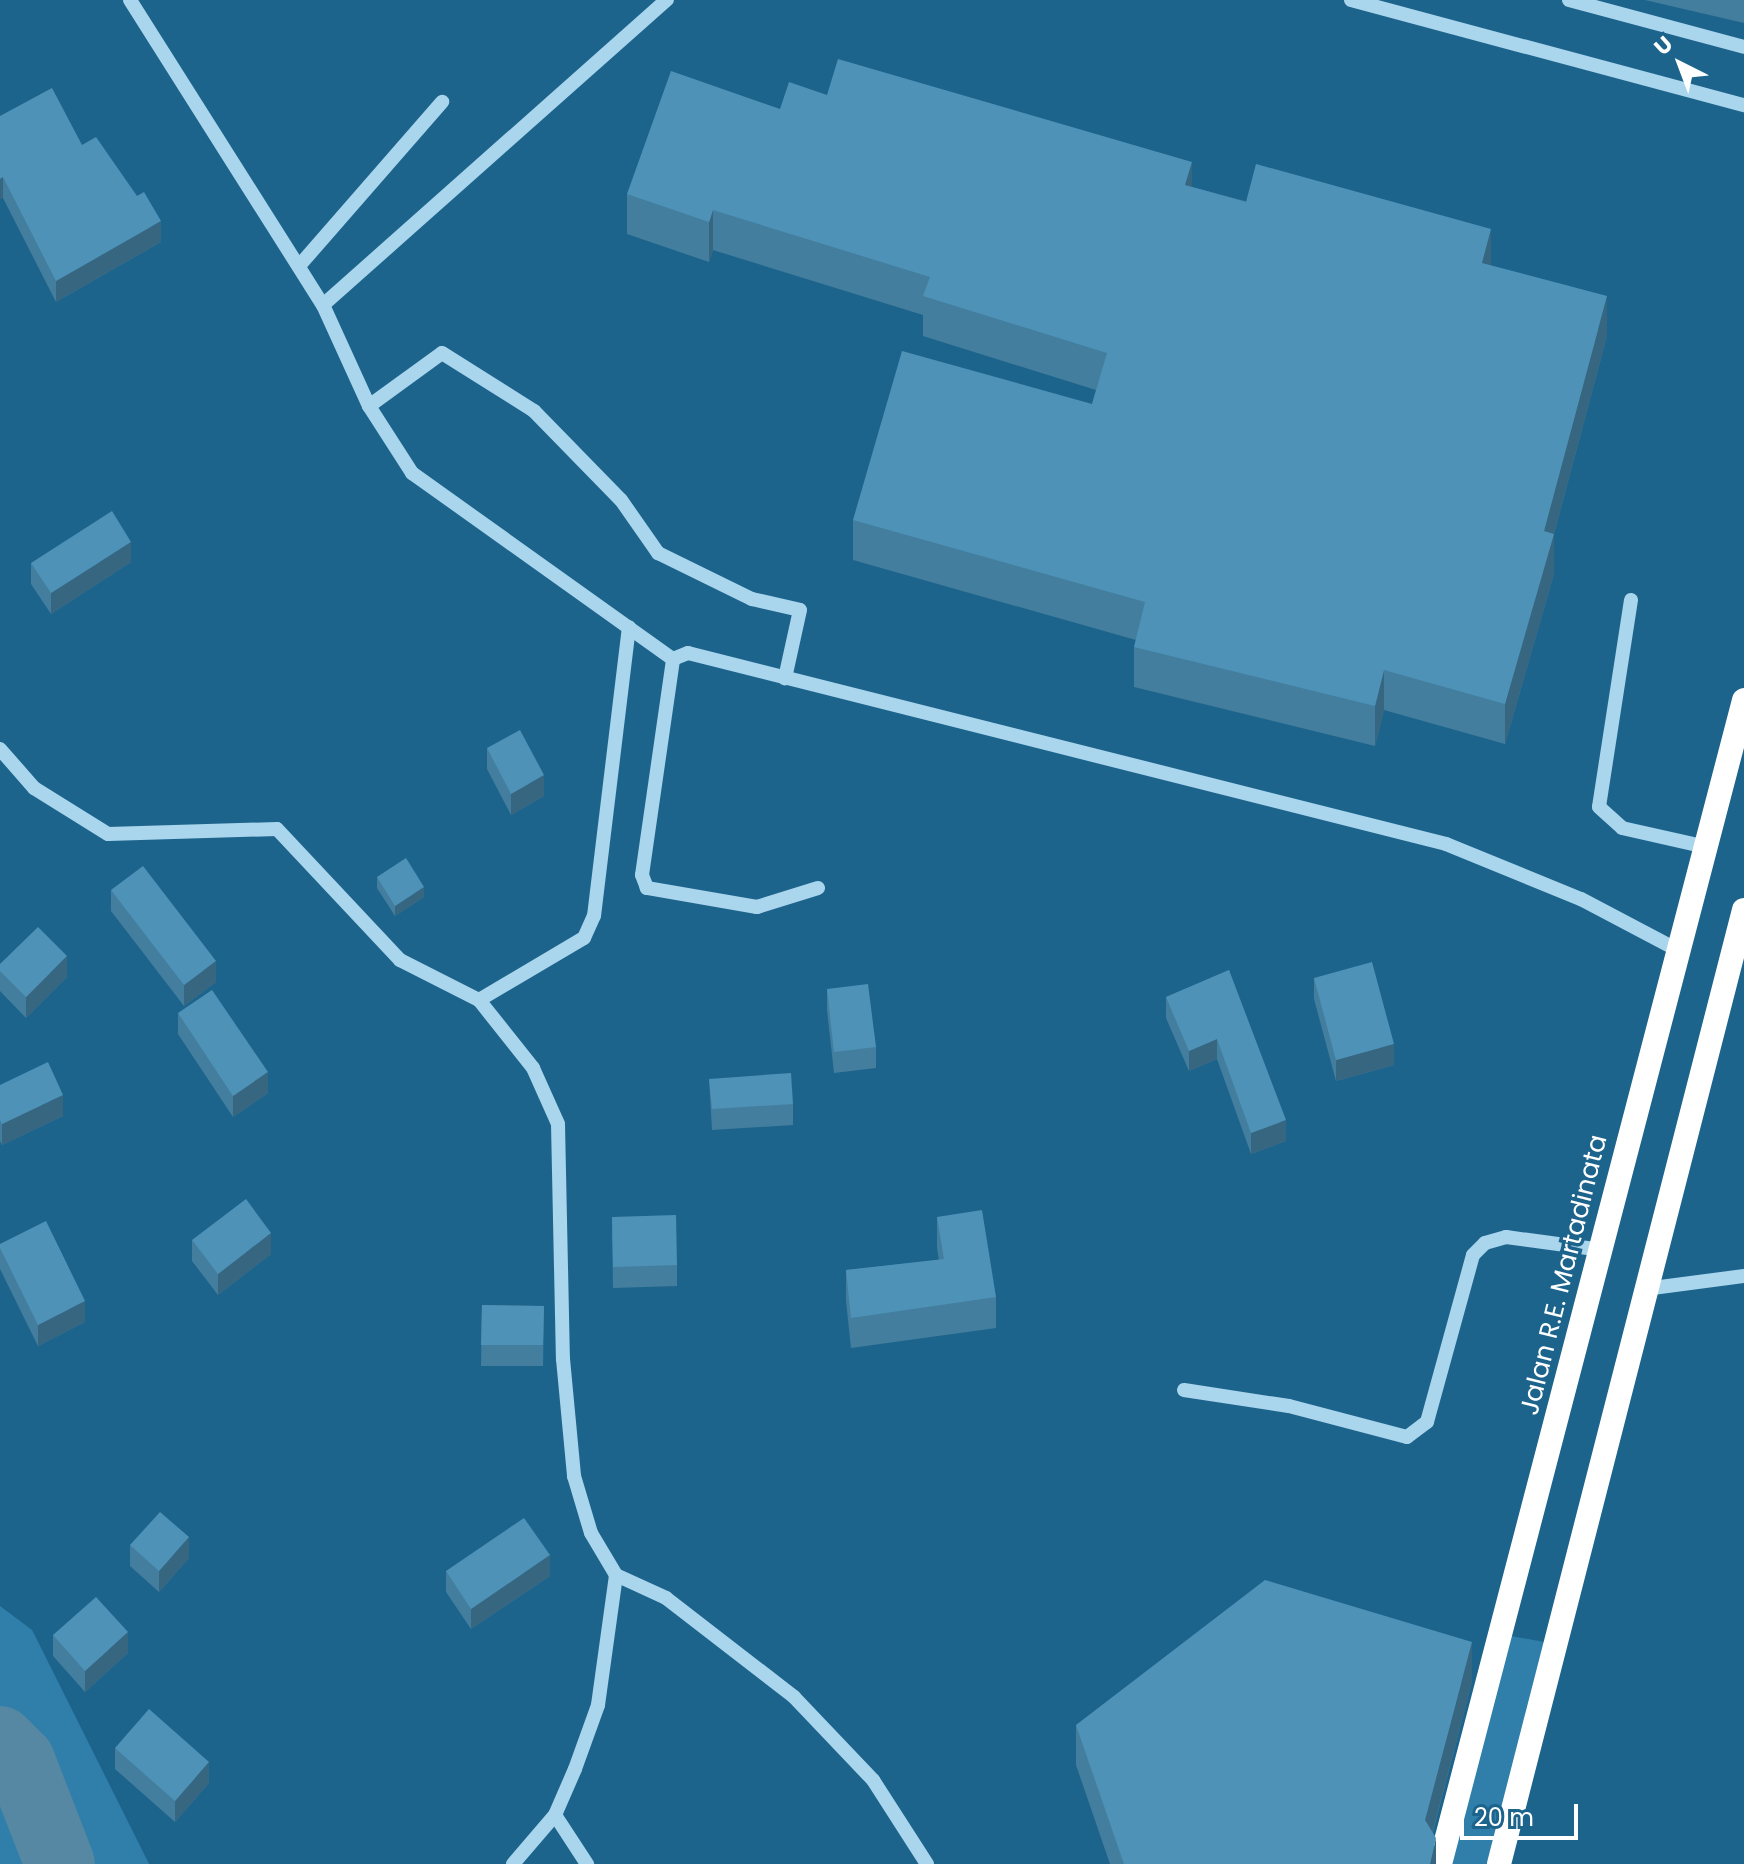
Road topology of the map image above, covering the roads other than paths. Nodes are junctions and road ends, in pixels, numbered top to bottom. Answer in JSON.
{"nodes":[{"id":1,"x":130,"y":0,"type":"edge"},
{"id":2,"x":667,"y":0,"type":"edge"},
{"id":3,"x":1351,"y":0,"type":"edge"},
{"id":4,"x":1569,"y":0,"type":"edge"},
{"id":5,"x":1744,"y":47,"type":"edge"},
{"id":6,"x":442,"y":102,"type":"dead end"},
{"id":7,"x":1744,"y":105,"type":"edge"},
{"id":8,"x":299,"y":266,"type":"junction"},
{"id":9,"x":323,"y":305,"type":"junction"},
{"id":10,"x":369,"y":406,"type":"junction"},
{"id":11,"x":1631,"y":600,"type":"dead end"},
{"id":12,"x":629,"y":627,"type":"junction"},
{"id":13,"x":673,"y":659,"type":"junction"},
{"id":14,"x":785,"y":678,"type":"junction"},
{"id":15,"x":1744,"y":700,"type":"edge"},
{"id":16,"x":0,"y":749,"type":"edge"},
{"id":17,"x":1706,"y":847,"type":"junction"},
{"id":18,"x":818,"y":888,"type":"dead end"},
{"id":19,"x":1744,"y":912,"type":"edge"},
{"id":20,"x":1674,"y":948,"type":"junction"},
{"id":21,"x":479,"y":1000,"type":"junction"},
{"id":22,"x":1602,"y":1250,"type":"junction"},
{"id":23,"x":1744,"y":1276,"type":"edge"},
{"id":24,"x":1645,"y":1289,"type":"junction"},
{"id":25,"x":1184,"y":1390,"type":"dead end"},
{"id":26,"x":616,"y":1575,"type":"junction"},
{"id":27,"x":555,"y":1815,"type":"junction"},
{"id":28,"x":513,"y":1864,"type":"edge"},
{"id":29,"x":587,"y":1864,"type":"edge"},
{"id":30,"x":927,"y":1864,"type":"edge"},
{"id":31,"x":1440,"y":1864,"type":"edge"},
{"id":32,"x":1499,"y":1864,"type":"edge"}],
"edges":[{"from":1,"to":8,"type":"street"},
{"from":2,"to":9,"type":"street"},
{"from":3,"to":7,"type":"street"},
{"from":4,"to":5,"type":"street"},
{"from":6,"to":8,"type":"street"},
{"from":8,"to":9,"type":"street"},
{"from":9,"to":10,"type":"street"},
{"from":10,"to":12,"type":"street"},
{"from":10,"to":14,"type":"street"},
{"from":11,"to":17,"type":"street"},
{"from":12,"to":13,"type":"street"},
{"from":12,"to":21,"type":"street"},
{"from":13,"to":14,"type":"street"},
{"from":13,"to":18,"type":"street"},
{"from":14,"to":20,"type":"street"},
{"from":15,"to":17,"type":"highway","name":"Jalan R.E. Martadinata"},
{"from":16,"to":21,"type":"street"},
{"from":17,"to":20,"type":"highway","name":"Jalan R.E. Martadinata"},
{"from":19,"to":24,"type":"highway"},
{"from":20,"to":22,"type":"highway","name":"Jalan R.E. Martadinata"},
{"from":21,"to":26,"type":"street"},
{"from":22,"to":25,"type":"street"},
{"from":22,"to":31,"type":"highway","name":"Jalan R.E. Martadinata"},
{"from":23,"to":24,"type":"street"},
{"from":24,"to":32,"type":"highway"},
{"from":26,"to":27,"type":"street"},
{"from":26,"to":30,"type":"street"},
{"from":27,"to":28,"type":"street"},
{"from":27,"to":29,"type":"street"}]}
